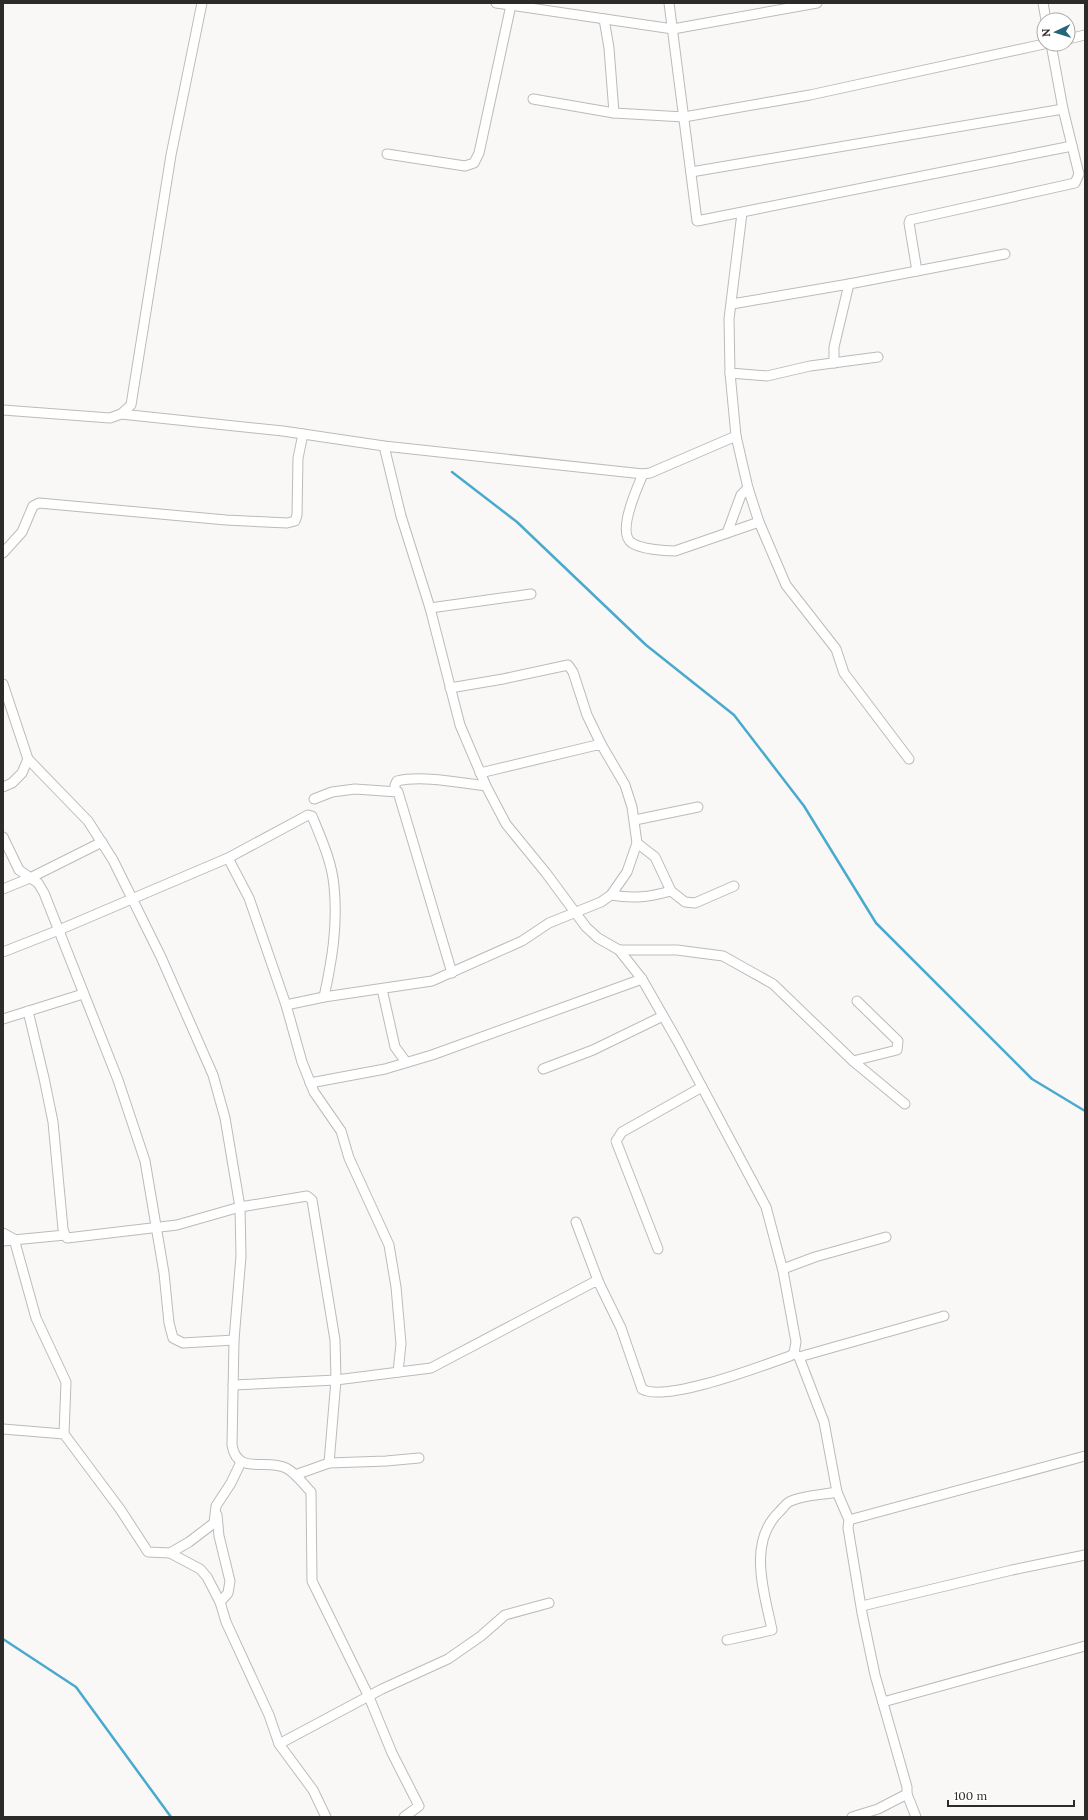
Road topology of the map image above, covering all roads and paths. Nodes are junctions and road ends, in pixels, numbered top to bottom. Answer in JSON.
{"nodes":[{"id":1,"x":202,"y":3,"type":"edge"},
{"id":2,"x":496,"y":3,"type":"edge"},
{"id":3,"x":669,"y":3,"type":"edge"},
{"id":4,"x":817,"y":3,"type":"edge"},
{"id":5,"x":511,"y":5,"type":"junction"},
{"id":6,"x":604,"y":19,"type":"junction"},
{"id":7,"x":673,"y":29,"type":"junction"},
{"id":8,"x":1036,"y":46,"type":"edge"},
{"id":9,"x":1052,"y":52,"type":"edge"},
{"id":10,"x":533,"y":99,"type":"dead end"},
{"id":11,"x":1063,"y":110,"type":"junction"},
{"id":12,"x":614,"y":113,"type":"junction"},
{"id":13,"x":684,"y":117,"type":"junction"},
{"id":14,"x":1072,"y":146,"type":"junction"},
{"id":15,"x":387,"y":154,"type":"dead end"},
{"id":16,"x":691,"y":172,"type":"junction"},
{"id":17,"x":742,"y":213,"type":"junction"},
{"id":18,"x":1006,"y":254,"type":"dead end"},
{"id":19,"x":917,"y":271,"type":"junction"},
{"id":20,"x":849,"y":284,"type":"junction"},
{"id":21,"x":732,"y":304,"type":"junction"},
{"id":22,"x":878,"y":357,"type":"dead end"},
{"id":23,"x":834,"y":363,"type":"junction"},
{"id":24,"x":730,"y":373,"type":"junction"},
{"id":25,"x":3,"y":410,"type":"edge"},
{"id":26,"x":121,"y":414,"type":"junction"},
{"id":27,"x":302,"y":434,"type":"junction"},
{"id":28,"x":736,"y":436,"type":"junction"},
{"id":29,"x":384,"y":446,"type":"junction"},
{"id":30,"x":643,"y":474,"type":"junction"},
{"id":31,"x":748,"y":488,"type":"junction"},
{"id":32,"x":759,"y":522,"type":"junction"},
{"id":33,"x":727,"y":533,"type":"junction"},
{"id":34,"x":3,"y":553,"type":"edge"},
{"id":35,"x":531,"y":594,"type":"dead end"},
{"id":36,"x":430,"y":608,"type":"junction"},
{"id":37,"x":3,"y":684,"type":"edge"},
{"id":38,"x":450,"y":688,"type":"junction"},
{"id":39,"x":601,"y":744,"type":"junction"},
{"id":40,"x":28,"y":759,"type":"junction"},
{"id":41,"x":909,"y":759,"type":"dead end"},
{"id":42,"x":480,"y":773,"type":"junction"},
{"id":43,"x":486,"y":786,"type":"junction"},
{"id":44,"x":3,"y":787,"type":"edge"},
{"id":45,"x":395,"y":791,"type":"junction"},
{"id":46,"x":314,"y":799,"type":"dead end"},
{"id":47,"x":698,"y":807,"type":"dead end"},
{"id":48,"x":635,"y":820,"type":"junction"},
{"id":49,"x":3,"y":837,"type":"edge"},
{"id":50,"x":102,"y":842,"type":"junction"},
{"id":51,"x":637,"y":843,"type":"junction"},
{"id":52,"x":228,"y":858,"type":"junction"},
{"id":53,"x":30,"y":878,"type":"junction"},
{"id":54,"x":734,"y":886,"type":"dead end"},
{"id":55,"x":3,"y":889,"type":"edge"},
{"id":56,"x":671,"y":891,"type":"junction"},
{"id":57,"x":611,"y":895,"type":"junction"},
{"id":58,"x":131,"y":898,"type":"junction"},
{"id":59,"x":575,"y":913,"type":"junction"},
{"id":60,"x":59,"y":930,"type":"junction"},
{"id":61,"x":619,"y":950,"type":"junction"},
{"id":62,"x":3,"y":952,"type":"edge"},
{"id":63,"x":452,"y":973,"type":"junction"},
{"id":64,"x":642,"y":979,"type":"junction"},
{"id":65,"x":382,"y":989,"type":"junction"},
{"id":66,"x":83,"y":994,"type":"junction"},
{"id":67,"x":324,"y":997,"type":"junction"},
{"id":68,"x":856,"y":1001,"type":"dead end"},
{"id":69,"x":286,"y":1005,"type":"junction"},
{"id":70,"x":28,"y":1011,"type":"junction"},
{"id":71,"x":664,"y":1016,"type":"junction"},
{"id":72,"x":3,"y":1019,"type":"edge"},
{"id":73,"x":853,"y":1061,"type":"junction"},
{"id":74,"x":406,"y":1062,"type":"junction"},
{"id":75,"x":543,"y":1069,"type":"dead end"},
{"id":76,"x":310,"y":1083,"type":"junction"},
{"id":77,"x":702,"y":1087,"type":"junction"},
{"id":78,"x":905,"y":1104,"type":"dead end"},
{"id":79,"x":240,"y":1207,"type":"junction"},
{"id":80,"x":576,"y":1222,"type":"dead end"},
{"id":81,"x":157,"y":1228,"type":"junction"},
{"id":82,"x":3,"y":1233,"type":"edge"},
{"id":83,"x":65,"y":1235,"type":"junction"},
{"id":84,"x":886,"y":1237,"type":"dead end"},
{"id":85,"x":14,"y":1239,"type":"junction"},
{"id":86,"x":3,"y":1240,"type":"edge"},
{"id":87,"x":658,"y":1249,"type":"dead end"},
{"id":88,"x":783,"y":1269,"type":"junction"},
{"id":89,"x":599,"y":1283,"type":"junction"},
{"id":90,"x":944,"y":1316,"type":"dead end"},
{"id":91,"x":234,"y":1340,"type":"junction"},
{"id":92,"x":796,"y":1355,"type":"junction"},
{"id":93,"x":398,"y":1372,"type":"junction"},
{"id":94,"x":336,"y":1380,"type":"junction"},
{"id":95,"x":233,"y":1385,"type":"junction"},
{"id":96,"x":3,"y":1429,"type":"edge"},
{"id":97,"x":64,"y":1434,"type":"junction"},
{"id":98,"x":1085,"y":1456,"type":"edge"},
{"id":99,"x":419,"y":1458,"type":"dead end"},
{"id":100,"x":241,"y":1462,"type":"junction"},
{"id":101,"x":329,"y":1463,"type":"junction"},
{"id":102,"x":294,"y":1475,"type":"junction"},
{"id":103,"x":837,"y":1492,"type":"junction"},
{"id":104,"x":216,"y":1506,"type":"junction"},
{"id":105,"x":849,"y":1520,"type":"junction"},
{"id":106,"x":170,"y":1553,"type":"junction"},
{"id":107,"x":1085,"y":1555,"type":"edge"},
{"id":108,"x":220,"y":1602,"type":"junction"},
{"id":109,"x":550,"y":1603,"type":"dead end"},
{"id":110,"x":862,"y":1606,"type":"junction"},
{"id":111,"x":726,"y":1640,"type":"dead end"},
{"id":112,"x":1085,"y":1646,"type":"edge"},
{"id":113,"x":369,"y":1697,"type":"junction"},
{"id":114,"x":882,"y":1702,"type":"junction"},
{"id":115,"x":279,"y":1744,"type":"junction"},
{"id":116,"x":907,"y":1794,"type":"junction"},
{"id":117,"x":326,"y":1817,"type":"edge"},
{"id":118,"x":404,"y":1817,"type":"edge"},
{"id":119,"x":852,"y":1817,"type":"edge"},
{"id":120,"x":916,"y":1817,"type":"edge"}],
"edges":[{"from":1,"to":26,"type":"street"},
{"from":2,"to":5,"type":"street"},
{"from":3,"to":7,"type":"street"},
{"from":4,"to":7,"type":"street"},
{"from":5,"to":6,"type":"street"},
{"from":5,"to":15,"type":"street"},
{"from":6,"to":7,"type":"street"},
{"from":6,"to":12,"type":"street"},
{"from":7,"to":13,"type":"street"},
{"from":8,"to":13,"type":"street"},
{"from":9,"to":11,"type":"street"},
{"from":10,"to":12,"type":"street"},
{"from":11,"to":14,"type":"street"},
{"from":11,"to":16,"type":"street"},
{"from":12,"to":13,"type":"street"},
{"from":13,"to":16,"type":"street"},
{"from":14,"to":17,"type":"street"},
{"from":14,"to":19,"type":"street"},
{"from":16,"to":17,"type":"street"},
{"from":17,"to":21,"type":"street"},
{"from":18,"to":19,"type":"street"},
{"from":19,"to":20,"type":"street"},
{"from":20,"to":21,"type":"street"},
{"from":20,"to":23,"type":"street"},
{"from":21,"to":24,"type":"street"},
{"from":22,"to":23,"type":"street"},
{"from":23,"to":24,"type":"street"},
{"from":24,"to":28,"type":"street"},
{"from":25,"to":26,"type":"street"},
{"from":26,"to":27,"type":"street"},
{"from":27,"to":29,"type":"street"},
{"from":27,"to":34,"type":"street"},
{"from":28,"to":30,"type":"street"},
{"from":28,"to":31,"type":"street"},
{"from":29,"to":30,"type":"street"},
{"from":29,"to":36,"type":"street"},
{"from":30,"to":33,"type":"street"},
{"from":31,"to":32,"type":"street"},
{"from":31,"to":33,"type":"street"},
{"from":32,"to":33,"type":"street"},
{"from":32,"to":41,"type":"street"},
{"from":35,"to":36,"type":"street"},
{"from":36,"to":38,"type":"street"},
{"from":37,"to":40,"type":"street"},
{"from":38,"to":39,"type":"street"},
{"from":38,"to":42,"type":"street"},
{"from":39,"to":42,"type":"street"},
{"from":39,"to":48,"type":"street"},
{"from":40,"to":44,"type":"street"},
{"from":40,"to":50,"type":"street"},
{"from":42,"to":43,"type":"street"},
{"from":43,"to":45,"type":"street"},
{"from":43,"to":59,"type":"street"},
{"from":45,"to":46,"type":"street"},
{"from":45,"to":63,"type":"street"},
{"from":47,"to":48,"type":"street"},
{"from":48,"to":51,"type":"street"},
{"from":49,"to":53,"type":"street"},
{"from":50,"to":53,"type":"street"},
{"from":50,"to":58,"type":"street"},
{"from":51,"to":56,"type":"street"},
{"from":51,"to":57,"type":"street"},
{"from":52,"to":58,"type":"street"},
{"from":52,"to":67,"type":"street"},
{"from":52,"to":69,"type":"street"},
{"from":53,"to":55,"type":"street"},
{"from":53,"to":60,"type":"street"},
{"from":54,"to":56,"type":"street"},
{"from":56,"to":57,"type":"street"},
{"from":57,"to":59,"type":"street"},
{"from":58,"to":60,"type":"street"},
{"from":58,"to":79,"type":"street"},
{"from":59,"to":61,"type":"street"},
{"from":59,"to":63,"type":"street"},
{"from":60,"to":62,"type":"street"},
{"from":60,"to":66,"type":"street"},
{"from":61,"to":64,"type":"street"},
{"from":61,"to":73,"type":"street"},
{"from":63,"to":65,"type":"street"},
{"from":64,"to":71,"type":"street"},
{"from":64,"to":74,"type":"street"},
{"from":65,"to":67,"type":"street"},
{"from":65,"to":74,"type":"street"},
{"from":66,"to":70,"type":"street"},
{"from":66,"to":81,"type":"street"},
{"from":67,"to":69,"type":"street"},
{"from":68,"to":73,"type":"street"},
{"from":69,"to":76,"type":"street"},
{"from":70,"to":72,"type":"street"},
{"from":70,"to":83,"type":"street"},
{"from":71,"to":75,"type":"street"},
{"from":71,"to":77,"type":"street"},
{"from":73,"to":78,"type":"street"},
{"from":74,"to":76,"type":"street"},
{"from":76,"to":93,"type":"street"},
{"from":77,"to":87,"type":"street"},
{"from":77,"to":88,"type":"street"},
{"from":79,"to":81,"type":"street"},
{"from":79,"to":91,"type":"street"},
{"from":79,"to":94,"type":"street"},
{"from":80,"to":89,"type":"street"},
{"from":81,"to":83,"type":"street"},
{"from":81,"to":91,"type":"street"},
{"from":82,"to":85,"type":"street"},
{"from":83,"to":85,"type":"street"},
{"from":84,"to":88,"type":"street"},
{"from":85,"to":86,"type":"street"},
{"from":85,"to":97,"type":"street"},
{"from":88,"to":92,"type":"street"},
{"from":89,"to":92,"type":"street"},
{"from":89,"to":93,"type":"street"},
{"from":90,"to":92,"type":"street"},
{"from":91,"to":95,"type":"street"},
{"from":92,"to":103,"type":"street"},
{"from":93,"to":94,"type":"street"},
{"from":94,"to":95,"type":"street"},
{"from":94,"to":101,"type":"street"},
{"from":95,"to":100,"type":"street"},
{"from":96,"to":97,"type":"street"},
{"from":97,"to":106,"type":"street"},
{"from":98,"to":105,"type":"street"},
{"from":99,"to":101,"type":"street"},
{"from":100,"to":102,"type":"street"},
{"from":100,"to":104,"type":"street"},
{"from":101,"to":102,"type":"street"},
{"from":102,"to":113,"type":"street"},
{"from":103,"to":105,"type":"street"},
{"from":103,"to":111,"type":"street"},
{"from":104,"to":106,"type":"street"},
{"from":104,"to":108,"type":"street"},
{"from":105,"to":110,"type":"street"},
{"from":106,"to":108,"type":"street"},
{"from":107,"to":110,"type":"street"},
{"from":108,"to":115,"type":"street"},
{"from":109,"to":113,"type":"street"},
{"from":110,"to":114,"type":"street"},
{"from":112,"to":114,"type":"street"},
{"from":113,"to":115,"type":"street"},
{"from":113,"to":118,"type":"street"},
{"from":114,"to":116,"type":"street"},
{"from":115,"to":117,"type":"street"},
{"from":116,"to":119,"type":"street"},
{"from":116,"to":120,"type":"street"}]}
